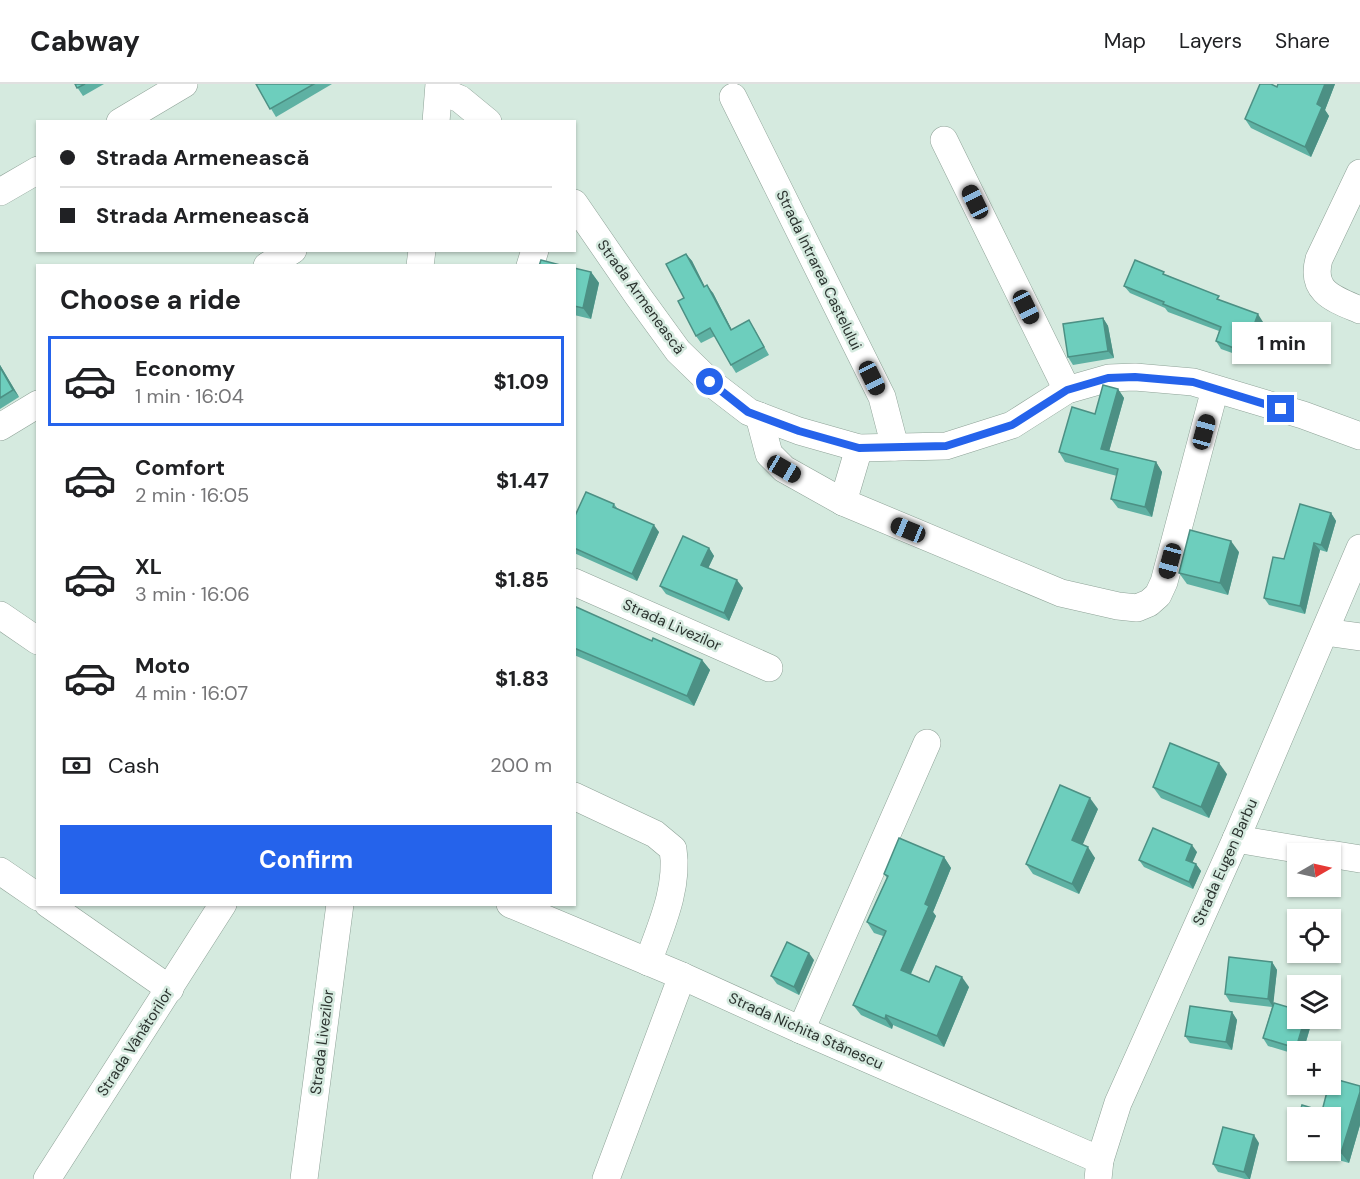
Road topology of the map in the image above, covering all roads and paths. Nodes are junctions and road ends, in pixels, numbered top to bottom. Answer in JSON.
{"nodes":[{"id":1,"x":184,"y":84,"type":"edge"},
{"id":2,"x":439,"y":87,"type":"edge"},
{"id":3,"x":733,"y":97,"type":"dead end"},
{"id":4,"x":123,"y":120,"type":"edge"},
{"id":5,"x":436,"y":120,"type":"edge"},
{"id":6,"x":486,"y":120,"type":"edge"},
{"id":7,"x":944,"y":140,"type":"dead end"},
{"id":8,"x":36,"y":171,"type":"edge"},
{"id":9,"x":1360,"y":173,"type":"edge"},
{"id":10,"x":0,"y":192,"type":"edge"},
{"id":11,"x":576,"y":206,"type":"edge"},
{"id":12,"x":290,"y":252,"type":"edge"},
{"id":13,"x":270,"y":264,"type":"edge"},
{"id":14,"x":1360,"y":310,"type":"edge"},
{"id":15,"x":1215,"y":389,"type":"junction"},
{"id":16,"x":1067,"y":390,"type":"junction"},
{"id":17,"x":36,"y":405,"type":"edge"},
{"id":18,"x":759,"y":416,"type":"junction"},
{"id":19,"x":0,"y":427,"type":"edge"},
{"id":20,"x":1360,"y":436,"type":"edge"},
{"id":21,"x":895,"y":447,"type":"junction"},
{"id":22,"x":859,"y":448,"type":"junction"},
{"id":23,"x":843,"y":502,"type":"junction"},
{"id":24,"x":1360,"y":548,"type":"edge"},
{"id":25,"x":576,"y":583,"type":"edge"},
{"id":26,"x":0,"y":615,"type":"edge"},
{"id":27,"x":1325,"y":632,"type":"junction"},
{"id":28,"x":1360,"y":637,"type":"edge"},
{"id":29,"x":36,"y":640,"type":"edge"},
{"id":30,"x":769,"y":668,"type":"dead end"},
{"id":31,"x":927,"y":743,"type":"dead end"},
{"id":32,"x":576,"y":797,"type":"edge"},
{"id":33,"x":1236,"y":839,"type":"junction"},
{"id":34,"x":1287,"y":848,"type":"edge"},
{"id":35,"x":1341,"y":856,"type":"edge"},
{"id":36,"x":1360,"y":859,"type":"edge"},
{"id":37,"x":0,"y":871,"type":"edge"},
{"id":38,"x":36,"y":896,"type":"edge"},
{"id":39,"x":51,"y":906,"type":"edge"},
{"id":40,"x":222,"y":906,"type":"edge"},
{"id":41,"x":340,"y":906,"type":"edge"},
{"id":42,"x":515,"y":906,"type":"edge"},
{"id":43,"x":648,"y":962,"type":"junction"},
{"id":44,"x":682,"y":976,"type":"junction"},
{"id":45,"x":170,"y":989,"type":"junction"},
{"id":46,"x":801,"y":1030,"type":"junction"},
{"id":47,"x":1099,"y":1170,"type":"edge"},
{"id":48,"x":46,"y":1179,"type":"edge"},
{"id":49,"x":304,"y":1179,"type":"edge"},
{"id":50,"x":606,"y":1179,"type":"edge"}],
"edges":[{"from":1,"to":4,"type":"street"},
{"from":2,"to":5,"type":"street"},
{"from":2,"to":6,"type":"street"},
{"from":3,"to":21,"type":"street","name":"Strada Intrarea Castelului"},
{"from":7,"to":16,"type":"street"},
{"from":8,"to":10,"type":"street"},
{"from":9,"to":14,"type":"street"},
{"from":11,"to":18,"type":"street","name":"Strada Armenească"},
{"from":12,"to":13,"type":"street"},
{"from":15,"to":16,"type":"street","name":"Strada Armenească"},
{"from":15,"to":20,"type":"street","name":"Strada Armenească"},
{"from":15,"to":23,"type":"street"},
{"from":16,"to":21,"type":"street","name":"Strada Armenească"},
{"from":17,"to":19,"type":"street"},
{"from":18,"to":22,"type":"street","name":"Strada Armenească"},
{"from":18,"to":23,"type":"street"},
{"from":21,"to":22,"type":"street","name":"Strada Armenească"},
{"from":22,"to":23,"type":"street"},
{"from":24,"to":27,"type":"street","name":"Strada Eugen Barbu"},
{"from":25,"to":30,"type":"street","name":"Strada Livezilor"},
{"from":26,"to":29,"type":"street"},
{"from":27,"to":28,"type":"street"},
{"from":27,"to":33,"type":"street","name":"Strada Eugen Barbu"},
{"from":31,"to":46,"type":"street"},
{"from":32,"to":43,"type":"street"},
{"from":33,"to":34,"type":"street"},
{"from":33,"to":47,"type":"street","name":"Strada Eugen Barbu"},
{"from":35,"to":36,"type":"street"},
{"from":37,"to":38,"type":"street"},
{"from":39,"to":45,"type":"street"},
{"from":40,"to":45,"type":"street","name":"Strada Vânătorilor"},
{"from":41,"to":49,"type":"street","name":"Strada Livezilor"},
{"from":42,"to":43,"type":"street","name":"Strada Nichita Stănescu"},
{"from":43,"to":44,"type":"street","name":"Strada Nichita Stănescu"},
{"from":44,"to":46,"type":"street","name":"Strada Nichita Stănescu"},
{"from":44,"to":50,"type":"street"},
{"from":45,"to":48,"type":"street","name":"Strada Vânătorilor"},
{"from":46,"to":47,"type":"street","name":"Strada Nichita Stănescu"}]}
